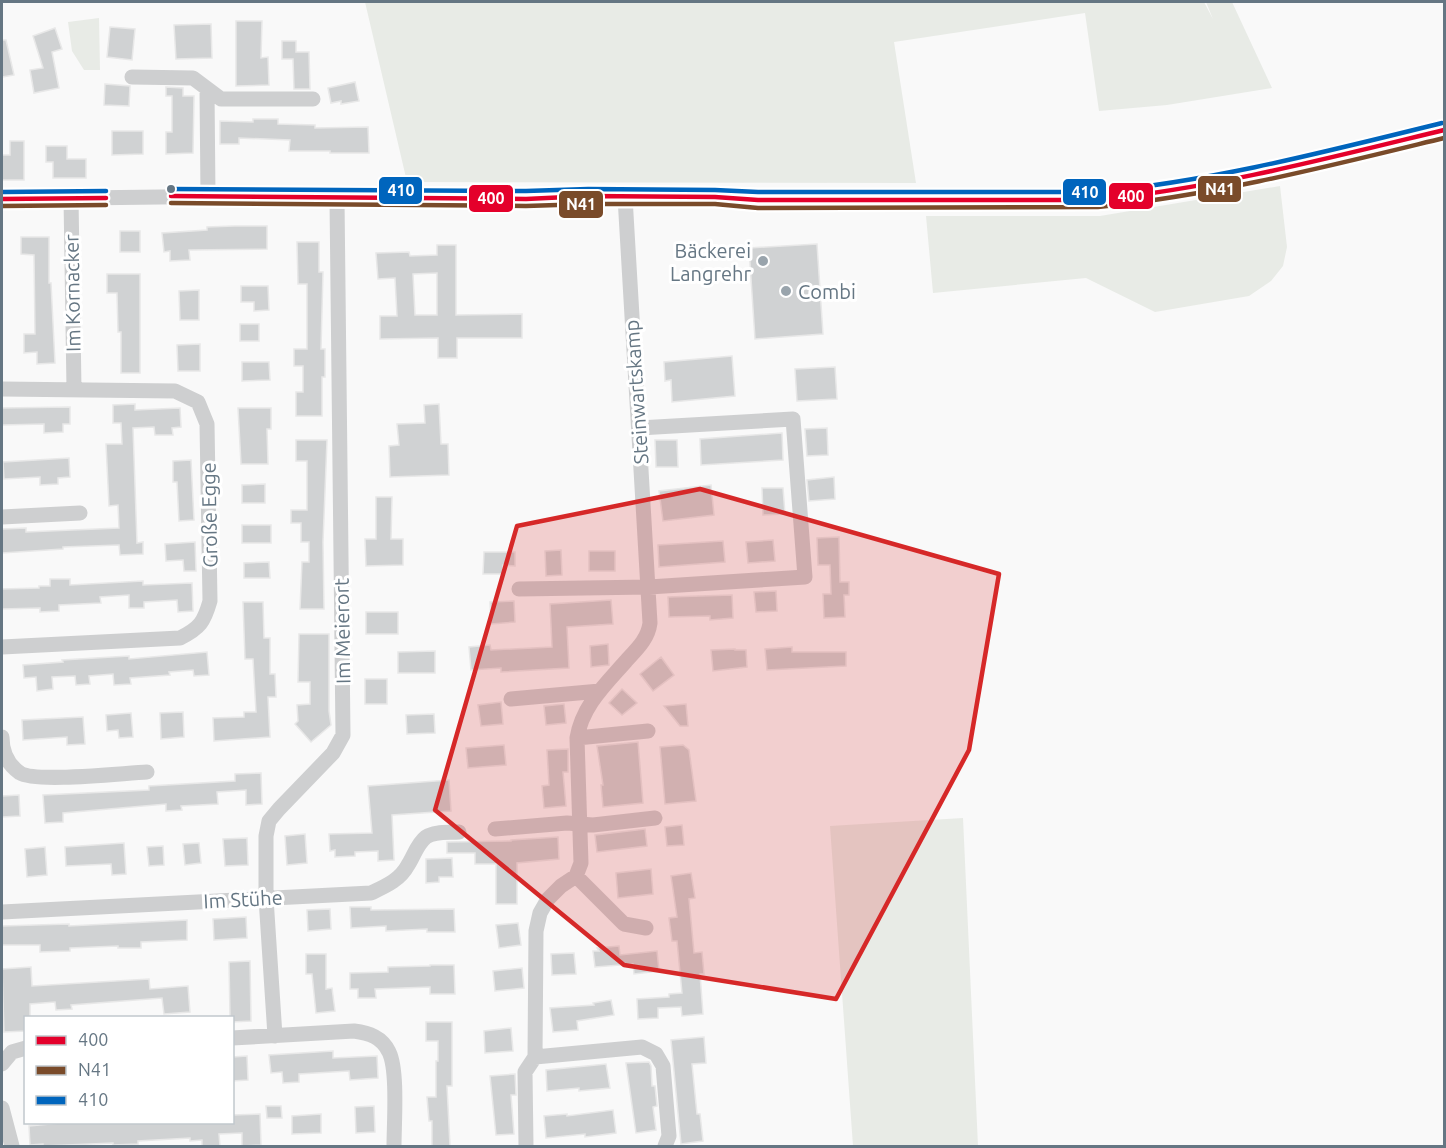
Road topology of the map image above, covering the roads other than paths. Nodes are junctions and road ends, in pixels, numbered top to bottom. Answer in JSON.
{"nodes":[{"id":1,"x":132,"y":76,"type":"dead end"},
{"id":2,"x":207,"y":90,"type":"junction"},
{"id":3,"x":313,"y":99,"type":"dead end"},
{"id":4,"x":1444,"y":130,"type":"edge"},
{"id":5,"x":208,"y":196,"type":"junction"},
{"id":6,"x":625,"y":197,"type":"junction"},
{"id":7,"x":71,"y":198,"type":"junction"},
{"id":8,"x":2,"y":199,"type":"edge"},
{"id":9,"x":337,"y":199,"type":"junction"},
{"id":10,"x":2,"y":389,"type":"edge"},
{"id":11,"x":74,"y":389,"type":"junction"},
{"id":12,"x":639,"y":428,"type":"junction"},
{"id":13,"x":80,"y":513,"type":"dead end"},
{"id":14,"x":2,"y":517,"type":"edge"},
{"id":15,"x":649,"y":587,"type":"junction"},
{"id":16,"x":519,"y":590,"type":"dead end"},
{"id":17,"x":2,"y":647,"type":"edge"},
{"id":18,"x":600,"y":691,"type":"junction"},
{"id":19,"x":511,"y":699,"type":"dead end"},
{"id":20,"x":648,"y":731,"type":"dead end"},
{"id":21,"x":2,"y":737,"type":"edge"},
{"id":22,"x":577,"y":738,"type":"junction"},
{"id":23,"x":147,"y":772,"type":"dead end"},
{"id":24,"x":655,"y":818,"type":"dead end"},
{"id":25,"x":581,"y":824,"type":"junction"},
{"id":26,"x":495,"y":830,"type":"dead end"},
{"id":27,"x":459,"y":832,"type":"dead end"},
{"id":28,"x":576,"y":876,"type":"junction"},
{"id":29,"x":266,"y":898,"type":"junction"},
{"id":30,"x":2,"y":912,"type":"edge"},
{"id":31,"x":646,"y":928,"type":"dead end"},
{"id":32,"x":274,"y":1036,"type":"junction"},
{"id":33,"x":234,"y":1038,"type":"edge"},
{"id":34,"x":24,"y":1049,"type":"edge"},
{"id":35,"x":535,"y":1058,"type":"junction"},
{"id":36,"x":2,"y":1064,"type":"edge"},
{"id":37,"x":2,"y":1108,"type":"edge"},
{"id":38,"x":12,"y":1146,"type":"edge"},
{"id":39,"x":394,"y":1146,"type":"edge"},
{"id":40,"x":526,"y":1146,"type":"edge"},
{"id":41,"x":665,"y":1146,"type":"edge"}],
"edges":[{"from":1,"to":2,"type":"street"},
{"from":2,"to":3,"type":"street"},
{"from":2,"to":5,"type":"street"},
{"from":4,"to":6,"type":"street"},
{"from":5,"to":7,"type":"street"},
{"from":5,"to":9,"type":"street"},
{"from":6,"to":9,"type":"street"},
{"from":6,"to":12,"type":"street","name":"Steinwartskamp"},
{"from":7,"to":8,"type":"street"},
{"from":7,"to":11,"type":"street","name":"Im Kornacker"},
{"from":9,"to":29,"type":"street","name":"Im Meierort"},
{"from":10,"to":11,"type":"street","name":"Große Egge"},
{"from":11,"to":17,"type":"street","name":"Große Egge"},
{"from":12,"to":15,"type":"street","name":"Steinwartskamp"},
{"from":12,"to":15,"type":"street"},
{"from":13,"to":14,"type":"street"},
{"from":15,"to":16,"type":"street"},
{"from":15,"to":18,"type":"street","name":"Steinwartskamp"},
{"from":18,"to":19,"type":"street"},
{"from":18,"to":22,"type":"street","name":"Steinwartskamp"},
{"from":20,"to":22,"type":"street"},
{"from":21,"to":23,"type":"street"},
{"from":22,"to":25,"type":"street","name":"Steinwartskamp"},
{"from":24,"to":25,"type":"street"},
{"from":25,"to":26,"type":"street"},
{"from":25,"to":28,"type":"street","name":"Steinwartskamp"},
{"from":27,"to":29,"type":"street","name":"Im Stühe"},
{"from":28,"to":31,"type":"street"},
{"from":28,"to":35,"type":"street"},
{"from":29,"to":30,"type":"street","name":"Im Stühe"},
{"from":29,"to":32,"type":"street","name":"Im Meierort"},
{"from":32,"to":33,"type":"street"},
{"from":32,"to":39,"type":"street"},
{"from":34,"to":36,"type":"street"},
{"from":35,"to":40,"type":"street"},
{"from":35,"to":41,"type":"street"},
{"from":37,"to":38,"type":"street"}]}
